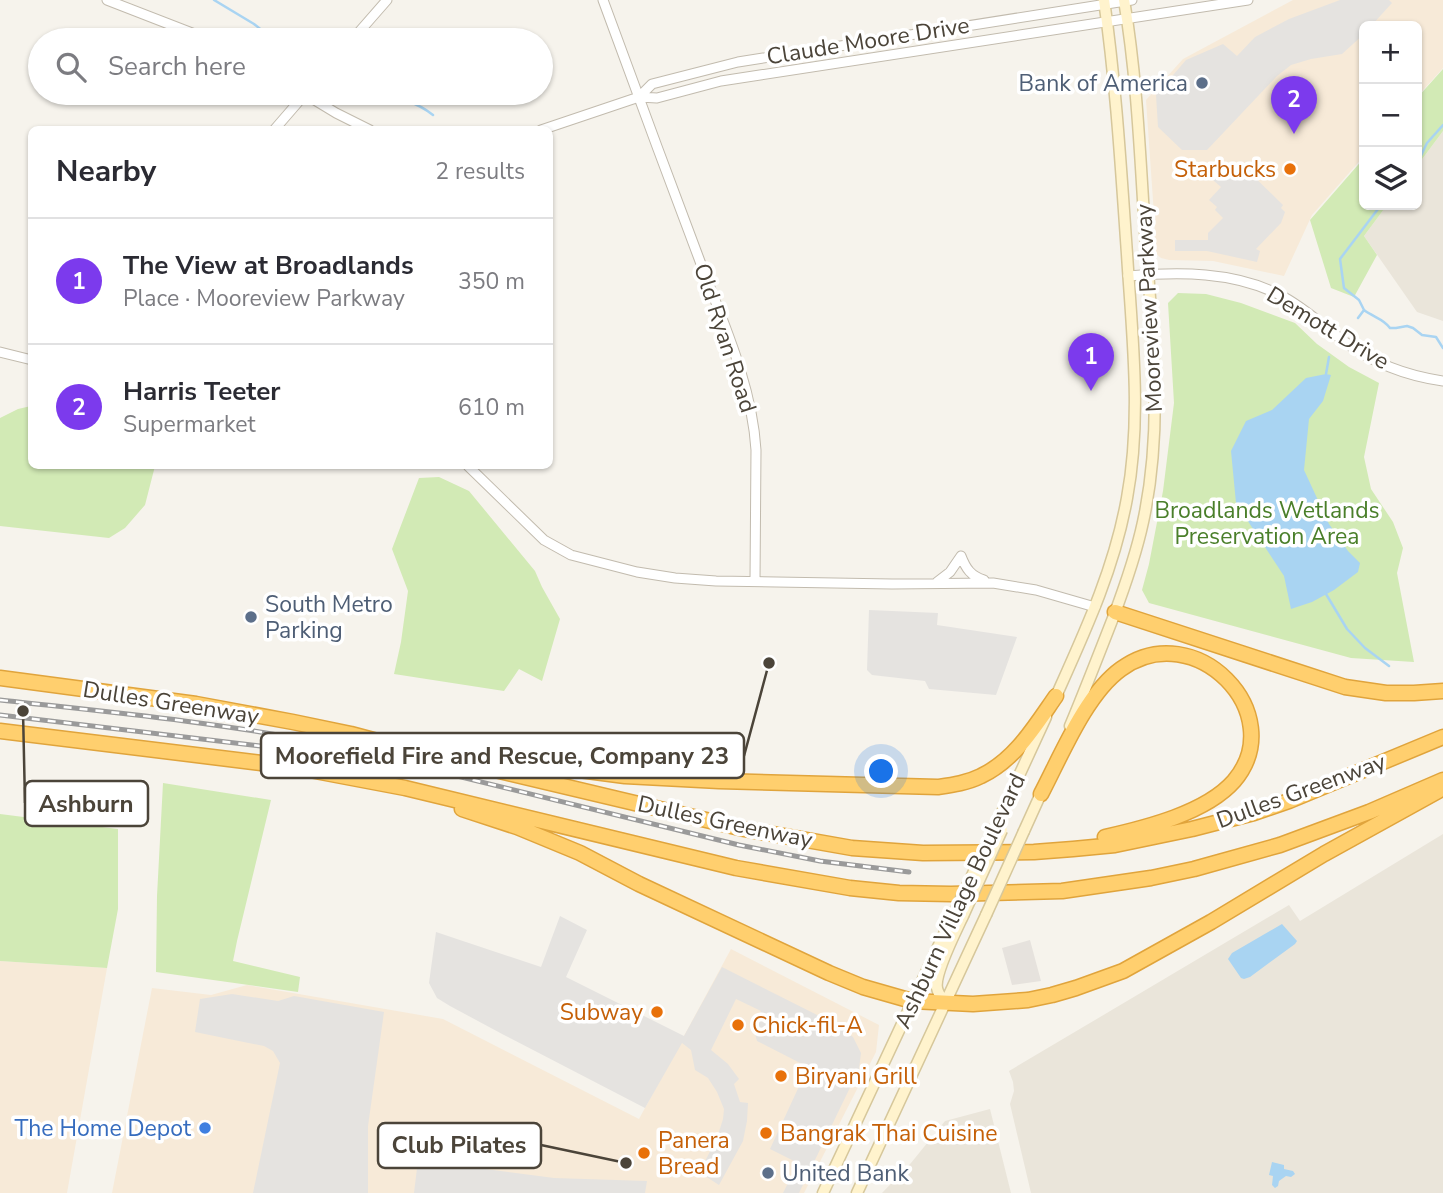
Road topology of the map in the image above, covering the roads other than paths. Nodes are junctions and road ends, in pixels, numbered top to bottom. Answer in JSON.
{"nodes":[{"id":1,"x":107,"y":0,"type":"edge"},
{"id":2,"x":387,"y":0,"type":"edge"},
{"id":3,"x":603,"y":0,"type":"edge"},
{"id":4,"x":1127,"y":0,"type":"edge"},
{"id":5,"x":1248,"y":0,"type":"edge"},
{"id":6,"x":1104,"y":2,"type":"edge"},
{"id":7,"x":1127,"y":19,"type":"junction"},
{"id":8,"x":1107,"y":22,"type":"junction"},
{"id":9,"x":179,"y":28,"type":"edge"},
{"id":10,"x":362,"y":28,"type":"edge"},
{"id":11,"x":639,"y":97,"type":"junction"},
{"id":12,"x":295,"y":105,"type":"edge"},
{"id":13,"x":323,"y":105,"type":"edge"},
{"id":14,"x":277,"y":126,"type":"edge"},
{"id":15,"x":362,"y":126,"type":"edge"},
{"id":16,"x":553,"y":126,"type":"edge"},
{"id":17,"x":1148,"y":275,"type":"junction"},
{"id":18,"x":1128,"y":276,"type":"junction"},
{"id":19,"x":0,"y":352,"type":"edge"},
{"id":20,"x":28,"y":358,"type":"edge"},
{"id":21,"x":1443,"y":381,"type":"edge"},
{"id":22,"x":471,"y":469,"type":"edge"},
{"id":23,"x":755,"y":581,"type":"junction"},
{"id":24,"x":937,"y":582,"type":"junction"},
{"id":25,"x":993,"y":583,"type":"junction"},
{"id":26,"x":1096,"y":607,"type":"junction"},
{"id":27,"x":1115,"y":612,"type":"junction"},
{"id":28,"x":0,"y":678,"type":"edge"},
{"id":29,"x":1443,"y":691,"type":"edge"},
{"id":30,"x":1056,"y":696,"type":"junction"},
{"id":31,"x":0,"y":731,"type":"edge"},
{"id":32,"x":351,"y":734,"type":"junction"},
{"id":33,"x":1443,"y":737,"type":"edge"},
{"id":34,"x":1443,"y":780,"type":"edge"},
{"id":35,"x":405,"y":788,"type":"junction"},
{"id":36,"x":1443,"y":789,"type":"edge"},
{"id":37,"x":1041,"y":794,"type":"junction"},
{"id":38,"x":1034,"y":852,"type":"junction"},
{"id":39,"x":958,"y":916,"type":"junction"},
{"id":40,"x":912,"y":1001,"type":"junction"},
{"id":41,"x":946,"y":1003,"type":"junction"},
{"id":42,"x":823,"y":1193,"type":"edge"},
{"id":43,"x":857,"y":1193,"type":"edge"}],
"edges":[{"from":1,"to":9,"type":"street"},
{"from":2,"to":10,"type":"street"},
{"from":3,"to":11,"type":"street","name":"Old Ryan Road"},
{"from":4,"to":6,"type":"street","name":"Claude Moore Drive"},
{"from":4,"to":7,"type":"main road","name":"Mooreview Parkway"},
{"from":5,"to":7,"type":"street","name":"Claude Moore Drive"},
{"from":6,"to":8,"type":"main road","name":"Mooreview Parkway"},
{"from":6,"to":11,"type":"street","name":"Claude Moore Drive"},
{"from":7,"to":8,"type":"street","name":"Claude Moore Drive"},
{"from":7,"to":17,"type":"main road","name":"Mooreview Parkway"},
{"from":8,"to":11,"type":"street","name":"Claude Moore Drive"},
{"from":8,"to":18,"type":"main road","name":"Mooreview Parkway"},
{"from":11,"to":16,"type":"street","name":"Claude Moore Drive"},
{"from":11,"to":23,"type":"street","name":"Old Ryan Road"},
{"from":12,"to":14,"type":"street"},
{"from":13,"to":15,"type":"street"},
{"from":17,"to":18,"type":"street","name":"Demott Drive"},
{"from":17,"to":21,"type":"street","name":"Demott Drive"},
{"from":17,"to":27,"type":"main road","name":"Mooreview Parkway"},
{"from":18,"to":26,"type":"main road","name":"Mooreview Parkway"},
{"from":19,"to":20,"type":"street"},
{"from":22,"to":23,"type":"street"},
{"from":23,"to":24,"type":"street"},
{"from":24,"to":25,"type":"street"},
{"from":24,"to":25,"type":"street"},
{"from":25,"to":26,"type":"street"},
{"from":26,"to":27,"type":"main road"},
{"from":26,"to":30,"type":"main road","name":"Ashburn Village Boulevard"},
{"from":27,"to":29,"type":"highway"},
{"from":27,"to":37,"type":"main road","name":"Ashburn Village Boulevard"},
{"from":28,"to":32,"type":"highway","name":"Dulles Greenway"},
{"from":30,"to":32,"type":"highway"},
{"from":30,"to":39,"type":"main road","name":"Ashburn Village Boulevard","bridge":true},
{"from":31,"to":35,"type":"highway","name":"Dulles Greenway"},
{"from":32,"to":38,"type":"highway","name":"Dulles Greenway"},
{"from":33,"to":38,"type":"highway","name":"Dulles Greenway"},
{"from":34,"to":35,"type":"highway","name":"Dulles Greenway"},
{"from":35,"to":40,"type":"highway"},
{"from":36,"to":41,"type":"highway"},
{"from":37,"to":38,"type":"highway"},
{"from":37,"to":41,"type":"main road","name":"Ashburn Village Boulevard","bridge":true},
{"from":39,"to":40,"type":"main road","name":"Ashburn Village Boulevard"},
{"from":39,"to":41,"type":"main road"},
{"from":40,"to":41,"type":"highway"},
{"from":40,"to":42,"type":"main road","name":"Ashburn Village Boulevard"},
{"from":41,"to":43,"type":"main road","name":"Ashburn Village Boulevard"}]}
